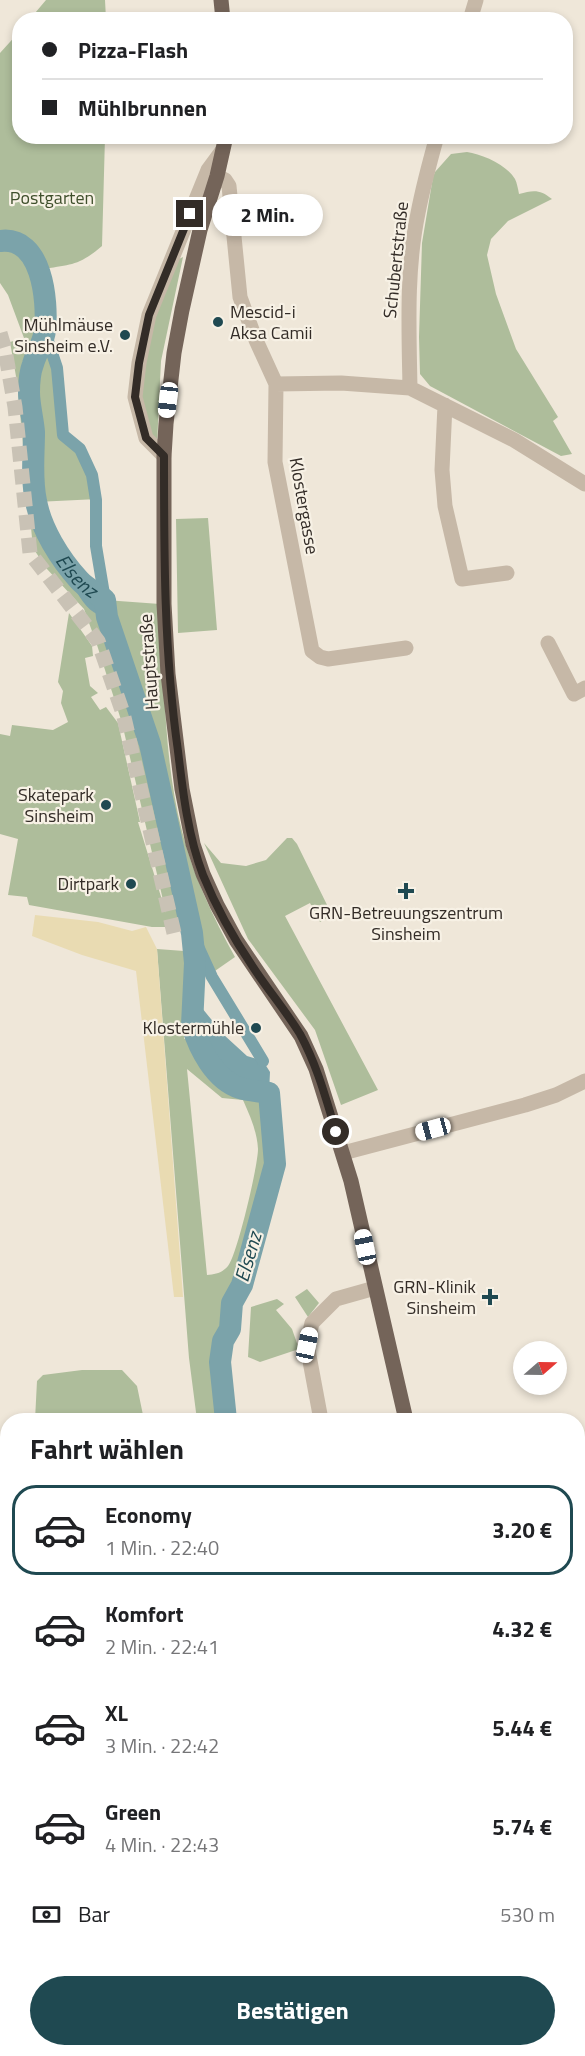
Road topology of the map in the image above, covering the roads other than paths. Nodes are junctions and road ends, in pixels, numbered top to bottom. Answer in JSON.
{"nodes":[{"id":1,"x":224,"y":144,"type":"edge"},
{"id":2,"x":225,"y":144,"type":"edge"},
{"id":3,"x":435,"y":144,"type":"edge"},
{"id":4,"x":217,"y":177,"type":"junction"},
{"id":5,"x":276,"y":384,"type":"junction"},
{"id":6,"x":410,"y":388,"type":"junction"},
{"id":7,"x":445,"y":405,"type":"junction"},
{"id":8,"x":164,"y":456,"type":"junction"},
{"id":9,"x":585,"y":484,"type":"edge"},
{"id":10,"x":507,"y":573,"type":"dead end"},
{"id":11,"x":548,"y":643,"type":"dead end"},
{"id":12,"x":406,"y":648,"type":"dead end"},
{"id":13,"x":585,"y":688,"type":"edge"},
{"id":14,"x":585,"y":1081,"type":"edge"},
{"id":15,"x":343,"y":1153,"type":"junction"},
{"id":16,"x":375,"y":1288,"type":"junction"},
{"id":17,"x":320,"y":1413,"type":"edge"},
{"id":18,"x":404,"y":1413,"type":"edge"}],
"edges":[{"from":1,"to":8,"type":"street"},
{"from":2,"to":4,"type":"main road","name":"Hauptstraße"},
{"from":3,"to":6,"type":"street","name":"Schubertstraße"},
{"from":4,"to":5,"type":"street","name":"Klostergasse"},
{"from":4,"to":8,"type":"main road","name":"Hauptstraße"},
{"from":5,"to":6,"type":"street"},
{"from":5,"to":12,"type":"street","name":"Klostergasse"},
{"from":6,"to":7,"type":"street"},
{"from":7,"to":9,"type":"street"},
{"from":7,"to":10,"type":"street"},
{"from":8,"to":15,"type":"main road","name":"Hauptstraße"},
{"from":11,"to":13,"type":"street"},
{"from":14,"to":15,"type":"street"},
{"from":15,"to":16,"type":"main road","name":"Hauptstraße"},
{"from":16,"to":17,"type":"street"},
{"from":16,"to":18,"type":"main road","name":"Hauptstraße"}]}
